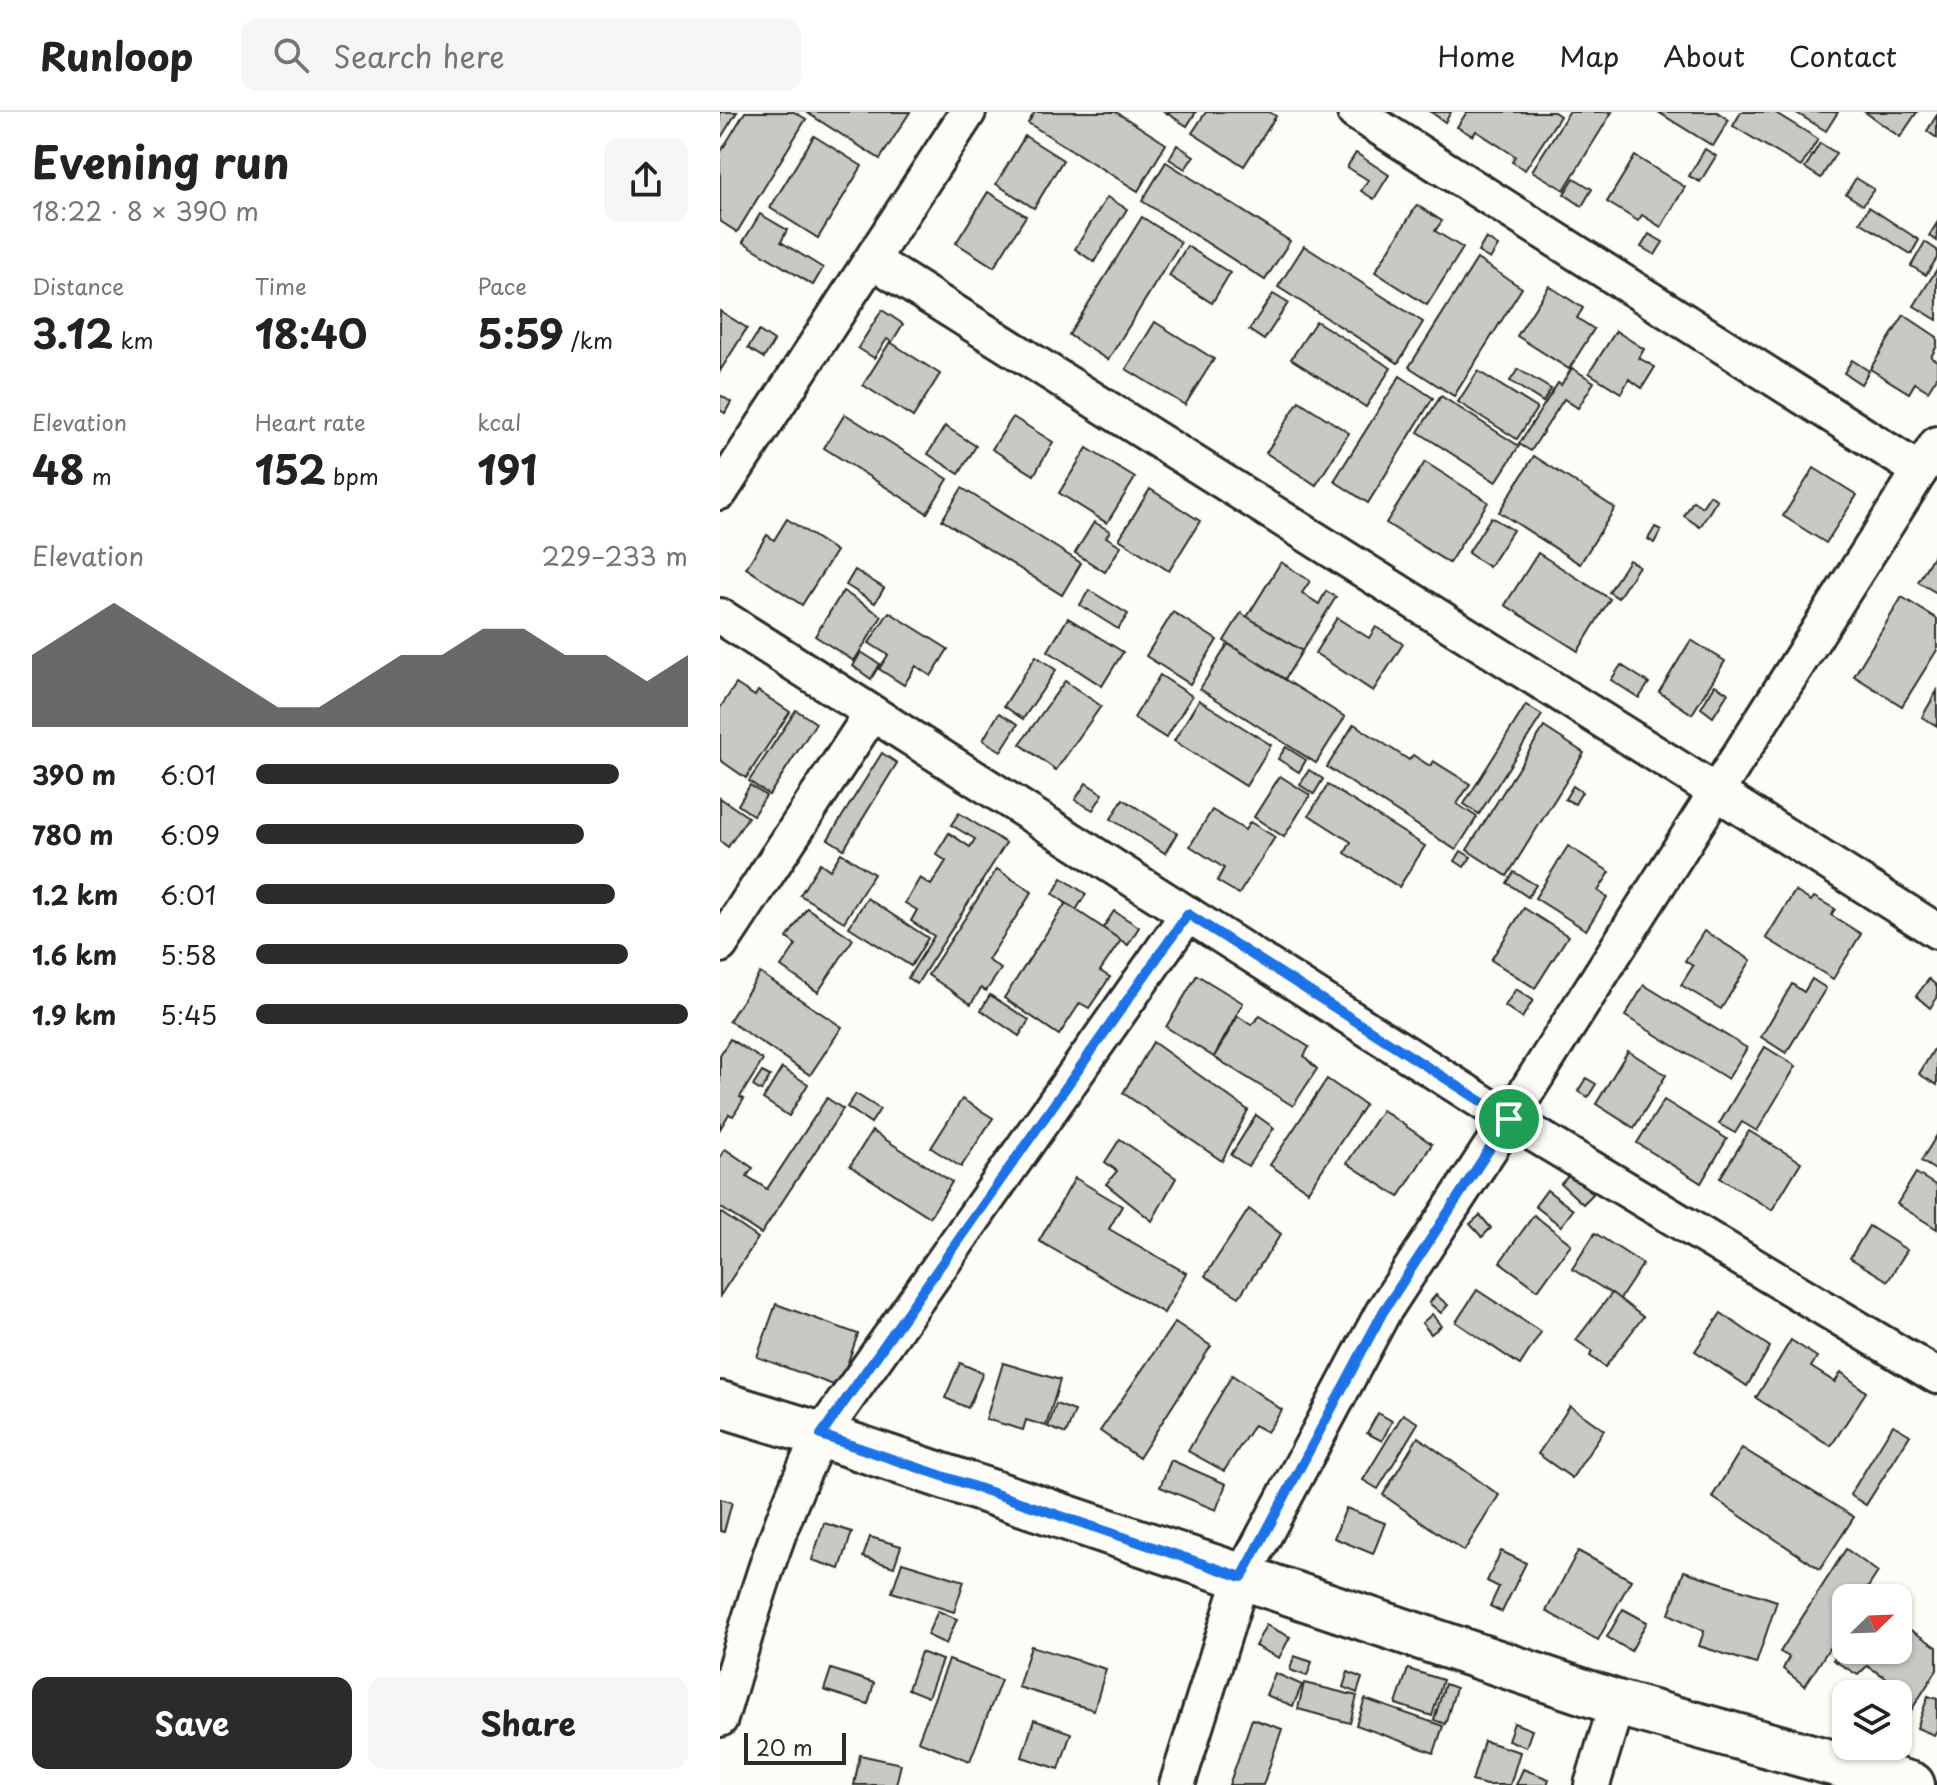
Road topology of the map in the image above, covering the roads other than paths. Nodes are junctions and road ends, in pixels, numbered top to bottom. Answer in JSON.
{"nodes":[{"id":1,"x":968,"y":112,"type":"edge"},
{"id":2,"x":1355,"y":112,"type":"edge"},
{"id":3,"x":873,"y":261,"type":"junction"},
{"id":4,"x":1928,"y":458,"type":"edge"},
{"id":5,"x":720,"y":492,"type":"edge"},
{"id":6,"x":720,"y":616,"type":"edge"},
{"id":7,"x":872,"y":713,"type":"junction"},
{"id":8,"x":1715,"y":791,"type":"junction"},
{"id":9,"x":1188,"y":914,"type":"junction"},
{"id":10,"x":1937,"y":931,"type":"edge"},
{"id":11,"x":720,"y":945,"type":"edge"},
{"id":12,"x":1509,"y":1119,"type":"junction"},
{"id":13,"x":1937,"y":1376,"type":"edge"},
{"id":14,"x":720,"y":1404,"type":"edge"},
{"id":15,"x":821,"y":1435,"type":"junction"},
{"id":16,"x":1242,"y":1577,"type":"junction"},
{"id":17,"x":1617,"y":1703,"type":"junction"},
{"id":18,"x":720,"y":1719,"type":"edge"},
{"id":19,"x":1177,"y":1785,"type":"edge"},
{"id":20,"x":1592,"y":1785,"type":"edge"},
{"id":21,"x":1912,"y":1785,"type":"edge"}],
"edges":[{"from":1,"to":3,"type":"street"},
{"from":2,"to":4,"type":"street"},
{"from":3,"to":5,"type":"street"},
{"from":3,"to":8,"type":"street"},
{"from":4,"to":8,"type":"street"},
{"from":6,"to":7,"type":"street"},
{"from":7,"to":9,"type":"street"},
{"from":7,"to":11,"type":"street"},
{"from":8,"to":10,"type":"street"},
{"from":8,"to":12,"type":"street"},
{"from":9,"to":12,"type":"street"},
{"from":9,"to":15,"type":"street"},
{"from":12,"to":13,"type":"street"},
{"from":12,"to":16,"type":"street"},
{"from":14,"to":15,"type":"street"},
{"from":15,"to":16,"type":"street"},
{"from":15,"to":18,"type":"street"},
{"from":16,"to":17,"type":"street"},
{"from":16,"to":19,"type":"street"},
{"from":17,"to":20,"type":"street"},
{"from":17,"to":21,"type":"street"}]}
